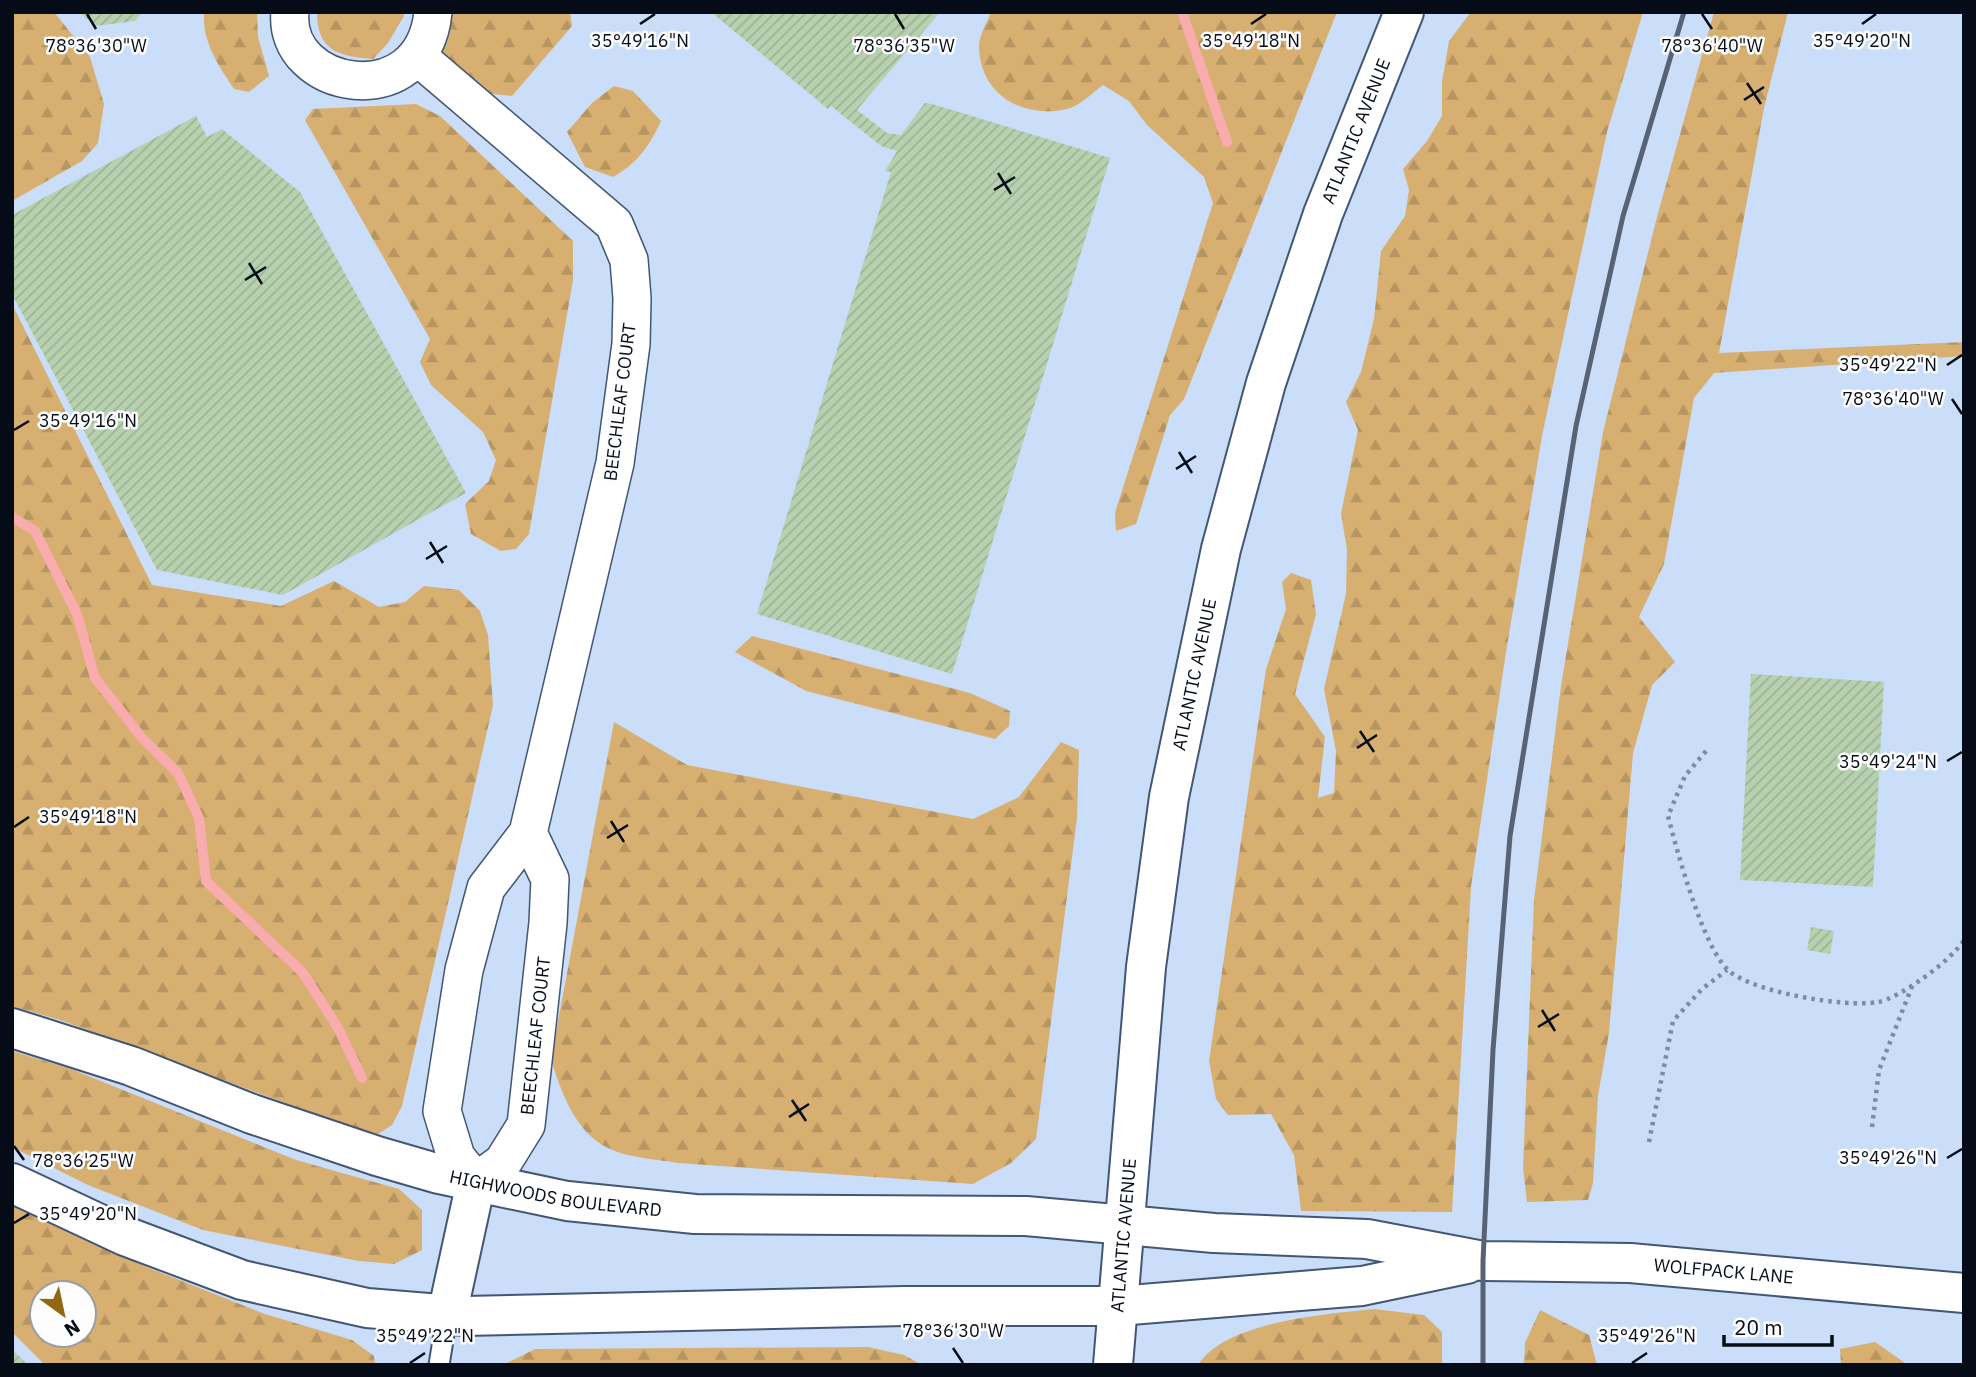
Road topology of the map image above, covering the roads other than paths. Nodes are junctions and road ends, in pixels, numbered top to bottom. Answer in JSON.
{"nodes":[{"id":1,"x":290,"y":12,"type":"edge"},
{"id":2,"x":432,"y":12,"type":"edge"},
{"id":3,"x":1404,"y":12,"type":"edge"},
{"id":4,"x":417,"y":56,"type":"junction"},
{"id":5,"x":528,"y":833,"type":"junction"},
{"id":6,"x":12,"y":1028,"type":"edge"},
{"id":7,"x":476,"y":1182,"type":"junction"},
{"id":8,"x":12,"y":1183,"type":"edge"},
{"id":9,"x":1125,"y":1226,"type":"junction"},
{"id":10,"x":1483,"y":1261,"type":"junction"},
{"id":11,"x":1964,"y":1293,"type":"edge"},
{"id":12,"x":1118,"y":1306,"type":"junction"},
{"id":13,"x":447,"y":1315,"type":"junction"},
{"id":14,"x":439,"y":1365,"type":"edge"},
{"id":15,"x":1112,"y":1365,"type":"edge"}],
"edges":[{"from":1,"to":4,"type":"street"},
{"from":2,"to":4,"type":"street"},
{"from":3,"to":9,"type":"main road","name":"ATLANTIC AVENUE"},
{"from":4,"to":5,"type":"street","name":"BEECHLEAF COURT"},
{"from":5,"to":7,"type":"street","name":"BEECHLEAF COURT"},
{"from":5,"to":7,"type":"street","name":"BEECHLEAF COURT"},
{"from":6,"to":7,"type":"main road","name":"HIGHWOODS BOULEVARD"},
{"from":7,"to":9,"type":"main road","name":"HIGHWOODS BOULEVARD"},
{"from":7,"to":13,"type":"main road"},
{"from":8,"to":13,"type":"main road"},
{"from":9,"to":10,"type":"main road","name":"WOLFPACK LANE"},
{"from":9,"to":12,"type":"main road","name":"ATLANTIC AVENUE"},
{"from":10,"to":11,"type":"main road","name":"WOLFPACK LANE"},
{"from":10,"to":12,"type":"main road","name":"WOLFPACK LANE"},
{"from":12,"to":13,"type":"main road"},
{"from":12,"to":15,"type":"main road","name":"ATLANTIC AVENUE"},
{"from":13,"to":14,"type":"lane"}]}
